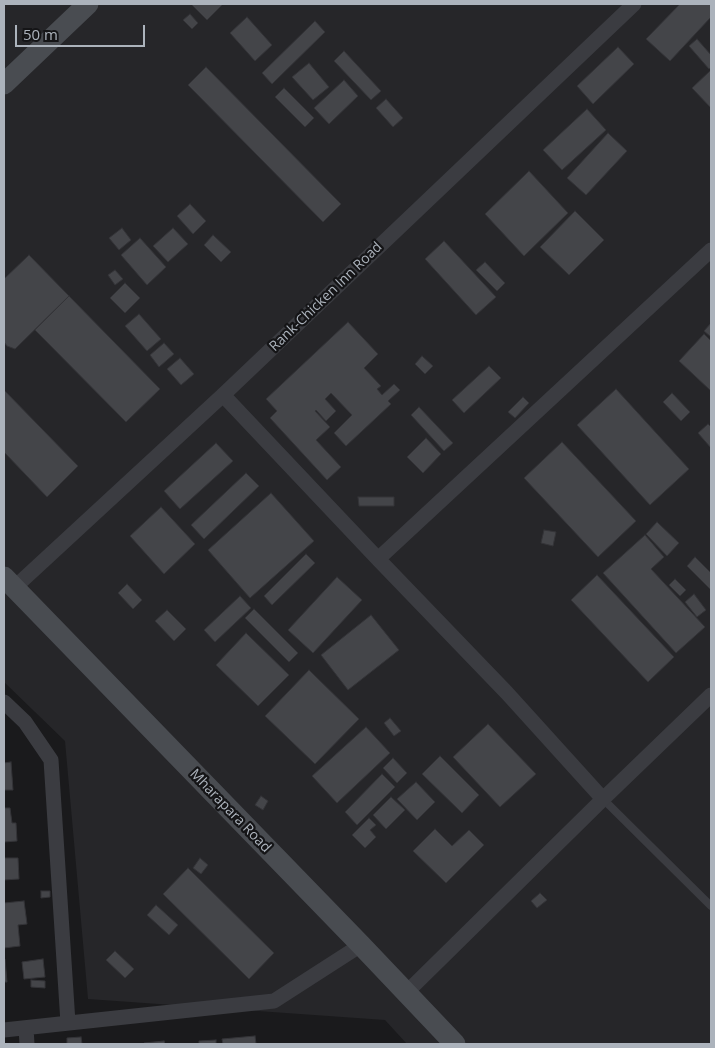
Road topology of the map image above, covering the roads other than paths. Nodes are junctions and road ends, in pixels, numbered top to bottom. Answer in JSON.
{"nodes":[{"id":1,"x":88,"y":4,"type":"edge"},
{"id":2,"x":634,"y":4,"type":"edge"},
{"id":3,"x":4,"y":84,"type":"edge"},
{"id":4,"x":711,"y":250,"type":"edge"},
{"id":5,"x":223,"y":395,"type":"junction"},
{"id":6,"x":378,"y":559,"type":"junction"},
{"id":7,"x":9,"y":583,"type":"edge"},
{"id":8,"x":711,"y":695,"type":"edge"},
{"id":9,"x":4,"y":702,"type":"edge"},
{"id":10,"x":603,"y":799,"type":"junction"},
{"id":11,"x":711,"y":906,"type":"edge"},
{"id":12,"x":361,"y":945,"type":"junction"},
{"id":13,"x":406,"y":993,"type":"junction"},
{"id":14,"x":68,"y":1023,"type":"junction"},
{"id":15,"x":26,"y":1028,"type":"junction"},
{"id":16,"x":4,"y":1030,"type":"edge"},
{"id":17,"x":27,"y":1044,"type":"edge"},
{"id":18,"x":455,"y":1044,"type":"edge"}],
"edges":[{"from":1,"to":3,"type":"main road"},
{"from":2,"to":5,"type":"street","name":"Rank-Chicken Inn Road"},
{"from":4,"to":6,"type":"street"},
{"from":5,"to":6,"type":"street"},
{"from":5,"to":7,"type":"street","name":"Rank-Chicken Inn Road"},
{"from":6,"to":10,"type":"street"},
{"from":7,"to":12,"type":"main road","name":"Mharapara Road"},
{"from":8,"to":10,"type":"street"},
{"from":9,"to":14,"type":"street"},
{"from":10,"to":11,"type":"lane"},
{"from":10,"to":13,"type":"street"},
{"from":12,"to":13,"type":"main road","name":"Mharapara Road"},
{"from":12,"to":14,"type":"street"},
{"from":13,"to":18,"type":"main road","name":"Mharapara Road"},
{"from":14,"to":15,"type":"street"},
{"from":15,"to":16,"type":"street"},
{"from":15,"to":17,"type":"street"}]}
